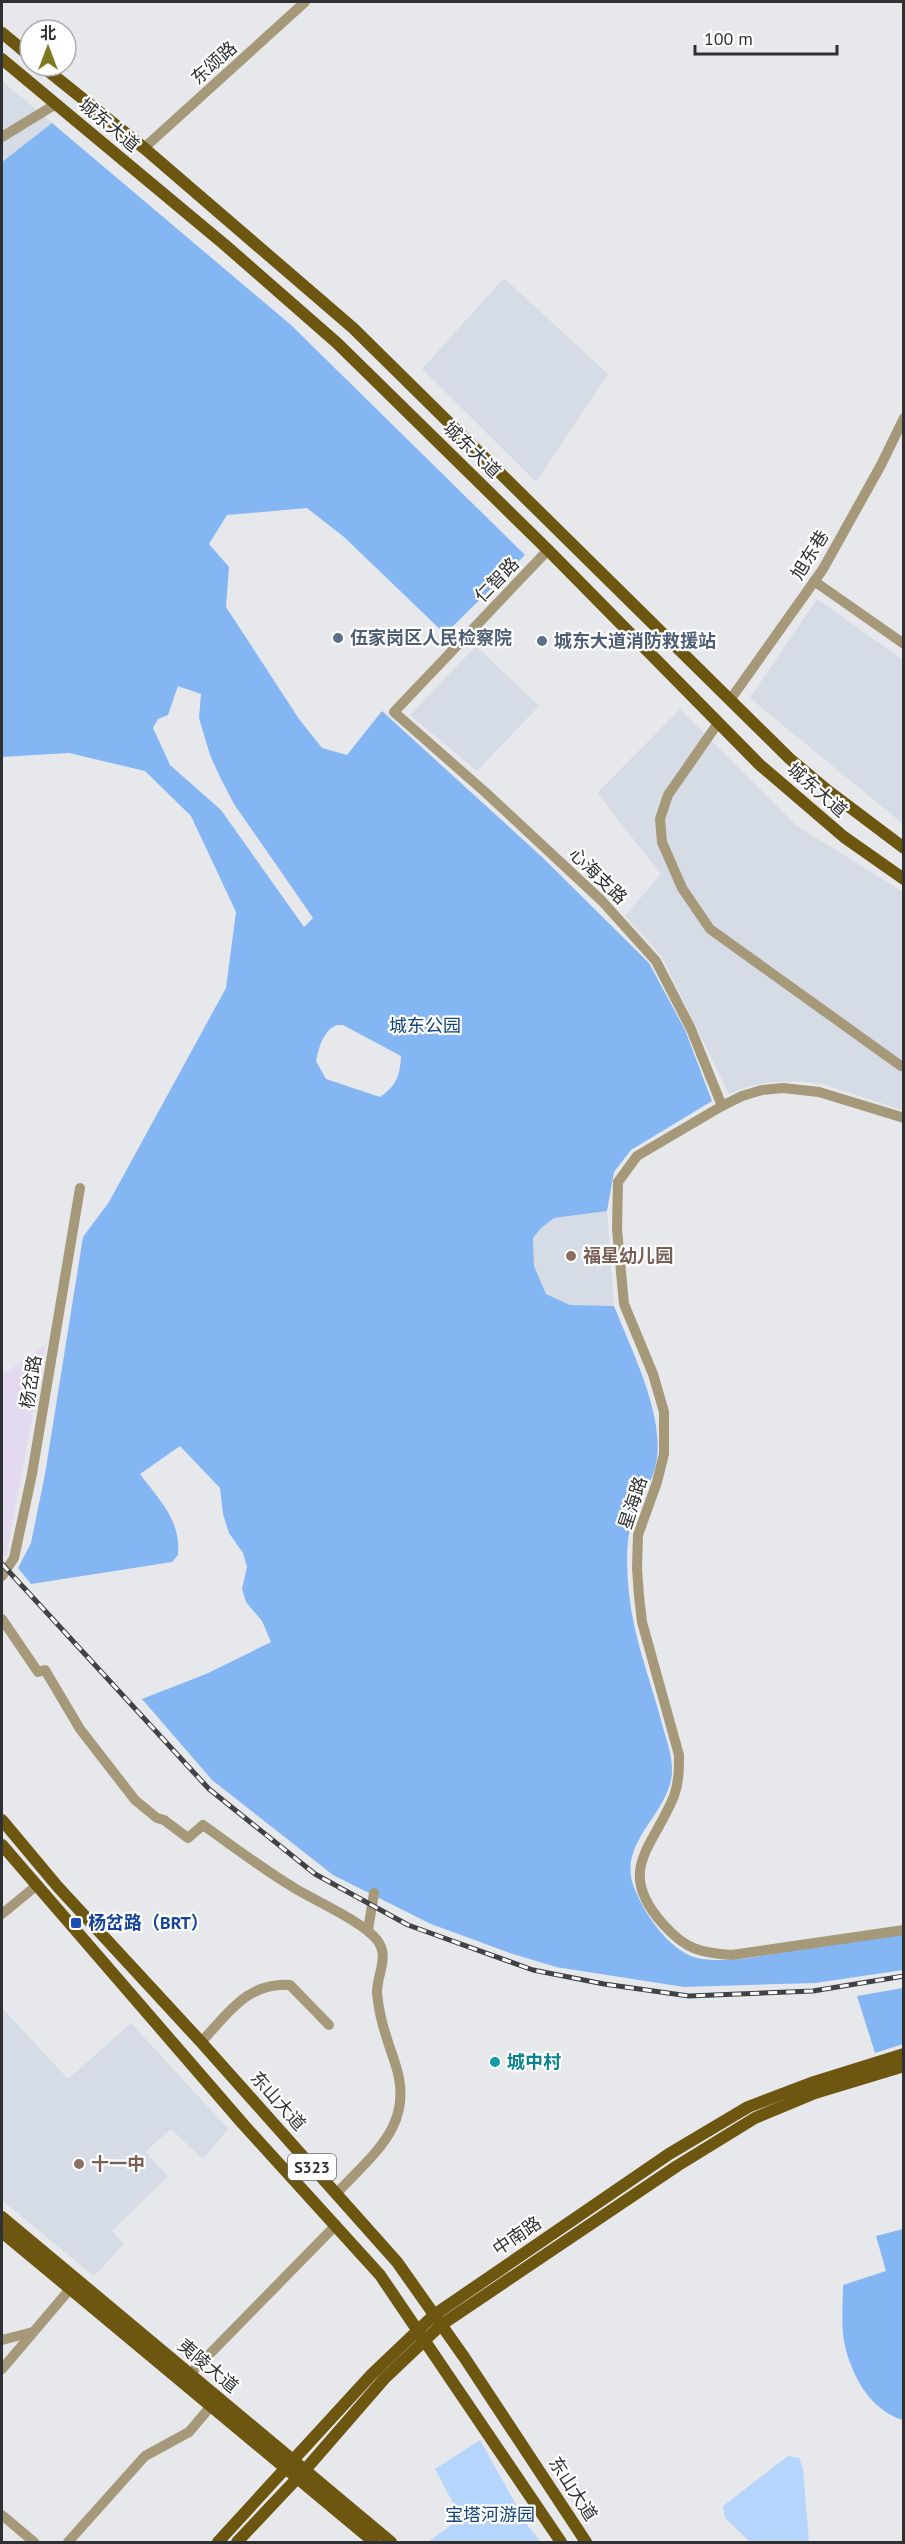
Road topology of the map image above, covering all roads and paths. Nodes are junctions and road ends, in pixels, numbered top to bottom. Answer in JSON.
{"nodes":[{"id":1,"x":306,"y":2,"type":"edge"},
{"id":2,"x":2,"y":33,"type":"edge"},
{"id":3,"x":18,"y":46,"type":"edge"},
{"id":4,"x":2,"y":59,"type":"edge"},
{"id":5,"x":57,"y":78,"type":"edge"},
{"id":6,"x":56,"y":104,"type":"junction"},
{"id":7,"x":2,"y":137,"type":"edge"},
{"id":8,"x":144,"y":148,"type":"junction"},
{"id":9,"x":903,"y":418,"type":"edge"},
{"id":10,"x":548,"y":550,"type":"junction"},
{"id":11,"x":814,"y":581,"type":"junction"},
{"id":12,"x":903,"y":644,"type":"edge"},
{"id":13,"x":730,"y":700,"type":"junction"},
{"id":14,"x":394,"y":712,"type":"joint"},
{"id":15,"x":718,"y":723,"type":"junction"},
{"id":16,"x":903,"y":848,"type":"edge"},
{"id":17,"x":903,"y":879,"type":"edge"},
{"id":18,"x":901,"y":1066,"type":"dead end"},
{"id":19,"x":722,"y":1106,"type":"junction"},
{"id":20,"x":903,"y":1118,"type":"edge"},
{"id":21,"x":80,"y":1188,"type":"dead end"},
{"id":22,"x":2,"y":1576,"type":"edge"},
{"id":23,"x":2,"y":1619,"type":"edge"},
{"id":24,"x":2,"y":1820,"type":"edge"},
{"id":25,"x":2,"y":1845,"type":"edge"},
{"id":26,"x":36,"y":1886,"type":"junction"},
{"id":27,"x":375,"y":1893,"type":"dead end"},
{"id":28,"x":2,"y":1914,"type":"edge"},
{"id":29,"x":368,"y":1930,"type":"junction"},
{"id":30,"x":903,"y":1930,"type":"edge"},
{"id":31,"x":329,"y":2025,"type":"dead end"},
{"id":32,"x":201,"y":2042,"type":"junction"},
{"id":33,"x":903,"y":2054,"type":"edge"},
{"id":34,"x":903,"y":2066,"type":"edge"},
{"id":35,"x":336,"y":2194,"type":"junction"},
{"id":36,"x":2,"y":2217,"type":"edge"},
{"id":37,"x":336,"y":2225,"type":"junction"},
{"id":38,"x":2,"y":2232,"type":"edge"},
{"id":39,"x":70,"y":2289,"type":"junction"},
{"id":40,"x":437,"y":2320,"type":"junction"},
{"id":41,"x":34,"y":2331,"type":"junction"},
{"id":42,"x":421,"y":2333,"type":"junction"},
{"id":43,"x":2,"y":2340,"type":"edge"},
{"id":44,"x":2,"y":2369,"type":"edge"},
{"id":45,"x":190,"y":2374,"type":"junction"},
{"id":46,"x":211,"y":2406,"type":"junction"},
{"id":47,"x":290,"y":2465,"type":"junction"},
{"id":48,"x":301,"y":2474,"type":"junction"},
{"id":49,"x":2,"y":2515,"type":"edge"},
{"id":50,"x":34,"y":2542,"type":"edge"},
{"id":51,"x":68,"y":2542,"type":"edge"},
{"id":52,"x":218,"y":2542,"type":"edge"},
{"id":53,"x":237,"y":2542,"type":"edge"},
{"id":54,"x":374,"y":2542,"type":"edge"},
{"id":55,"x":391,"y":2542,"type":"edge"},
{"id":56,"x":561,"y":2542,"type":"edge"},
{"id":57,"x":586,"y":2542,"type":"edge"}],
"edges":[{"from":1,"to":8,"type":"street","name":"东颂路"},
{"from":2,"to":3,"type":"main road"},
{"from":4,"to":6,"type":"main road","name":"城东大道"},
{"from":5,"to":8,"type":"main road","name":"城东大道"},
{"from":6,"to":7,"type":"street"},
{"from":6,"to":10,"type":"main road","name":"城东大道"},
{"from":8,"to":13,"type":"main road","name":"城东大道"},
{"from":9,"to":11,"type":"street","name":"旭东巷"},
{"from":10,"to":14,"type":"street","name":"仁智路"},
{"from":10,"to":15,"type":"main road","name":"城东大道"},
{"from":11,"to":12,"type":"street"},
{"from":11,"to":13,"type":"street","name":"旭东巷"},
{"from":13,"to":16,"type":"main road","name":"城东大道"},
{"from":14,"to":19,"type":"street","name":"心海支路"},
{"from":15,"to":17,"type":"main road","name":"城东大道"},
{"from":15,"to":18,"type":"street"},
{"from":19,"to":20,"type":"street","name":"星海路"},
{"from":19,"to":30,"type":"street","name":"星海路"},
{"from":21,"to":22,"type":"street","name":"杨岔路"},
{"from":23,"to":29,"type":"street"},
{"from":24,"to":32,"type":"main road","name":"东山大道","number":"S323"},
{"from":25,"to":26,"type":"main road"},
{"from":26,"to":28,"type":"street"},
{"from":26,"to":37,"type":"main road"},
{"from":27,"to":29,"type":"street"},
{"from":29,"to":35,"type":"street"},
{"from":31,"to":32,"type":"street"},
{"from":32,"to":35,"type":"main road","name":"东山大道","number":"S323"},
{"from":33,"to":40,"type":"main road","name":"中南路"},
{"from":34,"to":40,"type":"main road","name":"中南路"},
{"from":35,"to":40,"type":"main road","name":"东山大道","number":"S323"},
{"from":36,"to":45,"type":"main road","name":"夷陵大道"},
{"from":37,"to":42,"type":"main road"},
{"from":37,"to":45,"type":"street"},
{"from":38,"to":39,"type":"main road","name":"夷陵大道"},
{"from":39,"to":41,"type":"street"},
{"from":39,"to":46,"type":"main road","name":"夷陵大道"},
{"from":40,"to":42,"type":"main road","name":"中南路"},
{"from":40,"to":57,"type":"main road","name":"东山大道","number":"S323"},
{"from":41,"to":43,"type":"street"},
{"from":41,"to":44,"type":"street"},
{"from":42,"to":47,"type":"main road","name":"中南路"},
{"from":42,"to":48,"type":"main road","name":"中南路"},
{"from":42,"to":56,"type":"main road"},
{"from":45,"to":47,"type":"main road","name":"夷陵大道"},
{"from":46,"to":47,"type":"main road","name":"夷陵大道"},
{"from":46,"to":51,"type":"street"},
{"from":47,"to":48,"type":"main road","name":"夷陵大道"},
{"from":47,"to":52,"type":"main road","name":"中南路"},
{"from":48,"to":53,"type":"main road","name":"中南路"},
{"from":48,"to":54,"type":"main road","name":"夷陵大道"},
{"from":48,"to":55,"type":"main road","name":"夷陵大道"},
{"from":49,"to":50,"type":"street"}]}
